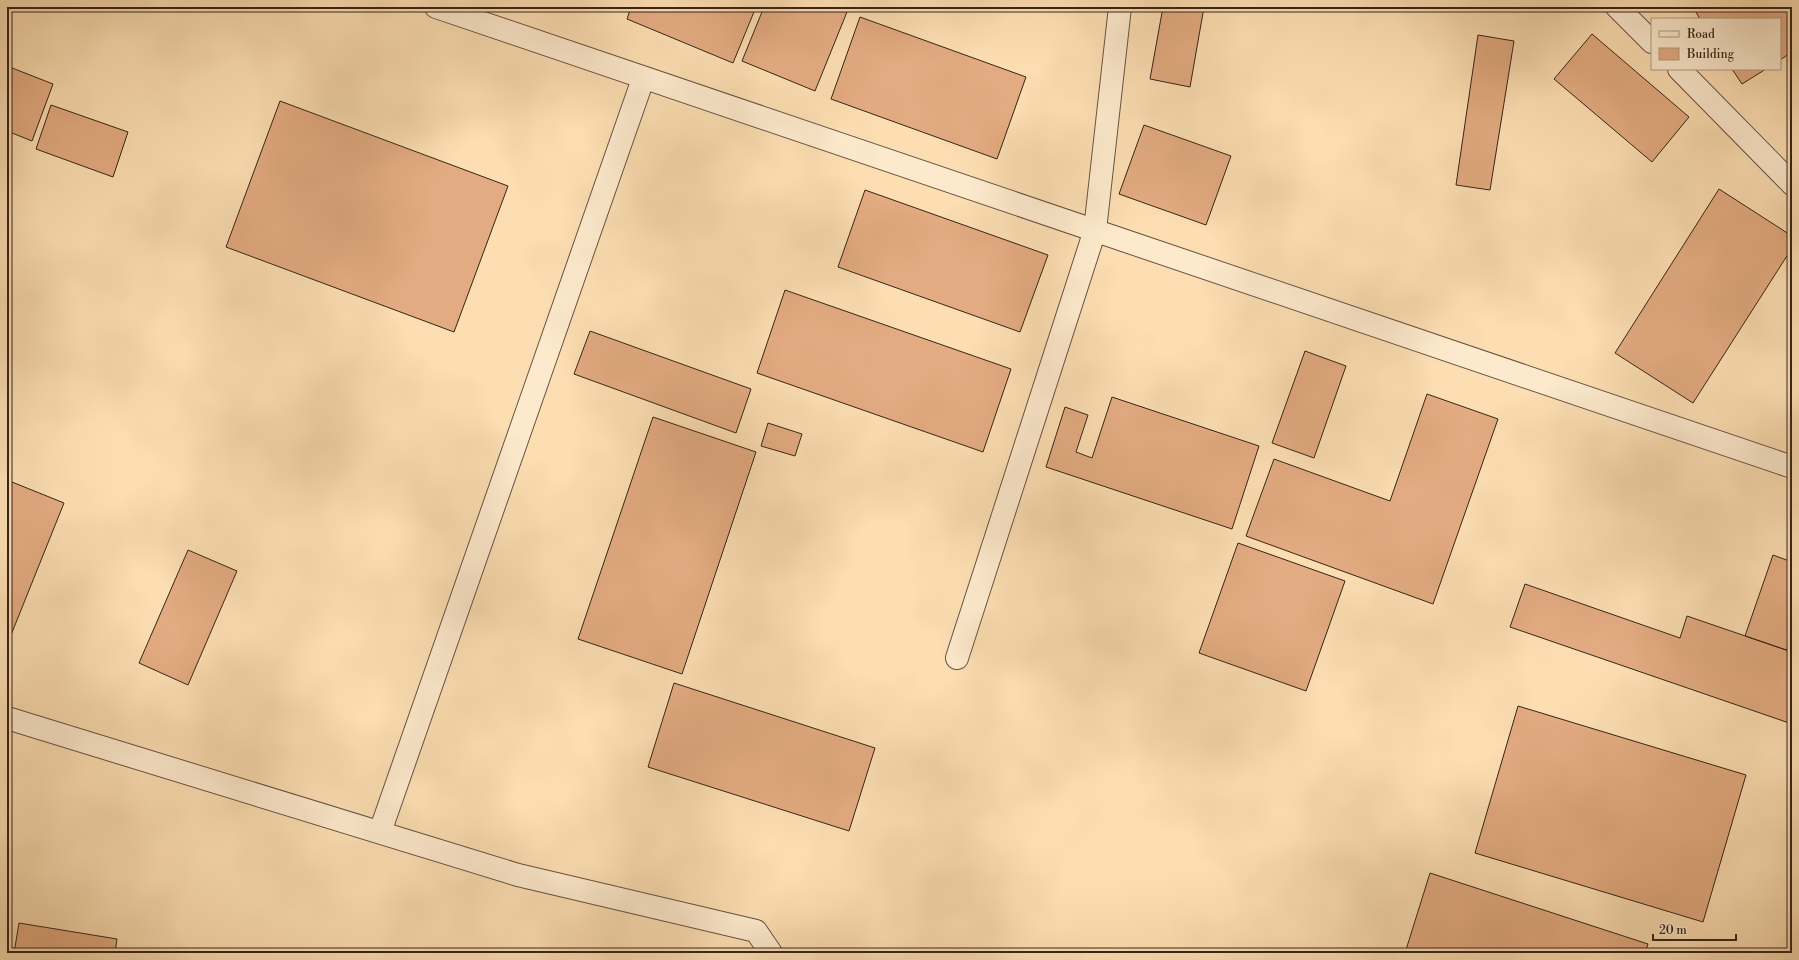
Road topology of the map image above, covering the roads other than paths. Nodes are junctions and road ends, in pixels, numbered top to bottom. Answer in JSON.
{"nodes":[{"id":1,"x":436,"y":7,"type":"edge"},
{"id":2,"x":1120,"y":7,"type":"edge"},
{"id":3,"x":1617,"y":7,"type":"edge"},
{"id":4,"x":1651,"y":41,"type":"edge"},
{"id":5,"x":1680,"y":70,"type":"edge"},
{"id":6,"x":643,"y":78,"type":"junction"},
{"id":7,"x":1792,"y":184,"type":"edge"},
{"id":8,"x":1095,"y":230,"type":"junction"},
{"id":9,"x":1792,"y":467,"type":"edge"},
{"id":10,"x":957,"y":658,"type":"dead end"},
{"id":11,"x":7,"y":718,"type":"edge"},
{"id":12,"x":380,"y":832,"type":"junction"},
{"id":13,"x":771,"y":953,"type":"edge"}],
"edges":[{"from":1,"to":6,"type":"street"},
{"from":2,"to":8,"type":"street"},
{"from":3,"to":4,"type":"street"},
{"from":5,"to":7,"type":"street"},
{"from":6,"to":8,"type":"street"},
{"from":6,"to":12,"type":"street"},
{"from":8,"to":9,"type":"street"},
{"from":8,"to":10,"type":"street"},
{"from":11,"to":12,"type":"street"},
{"from":12,"to":13,"type":"street"}]}
